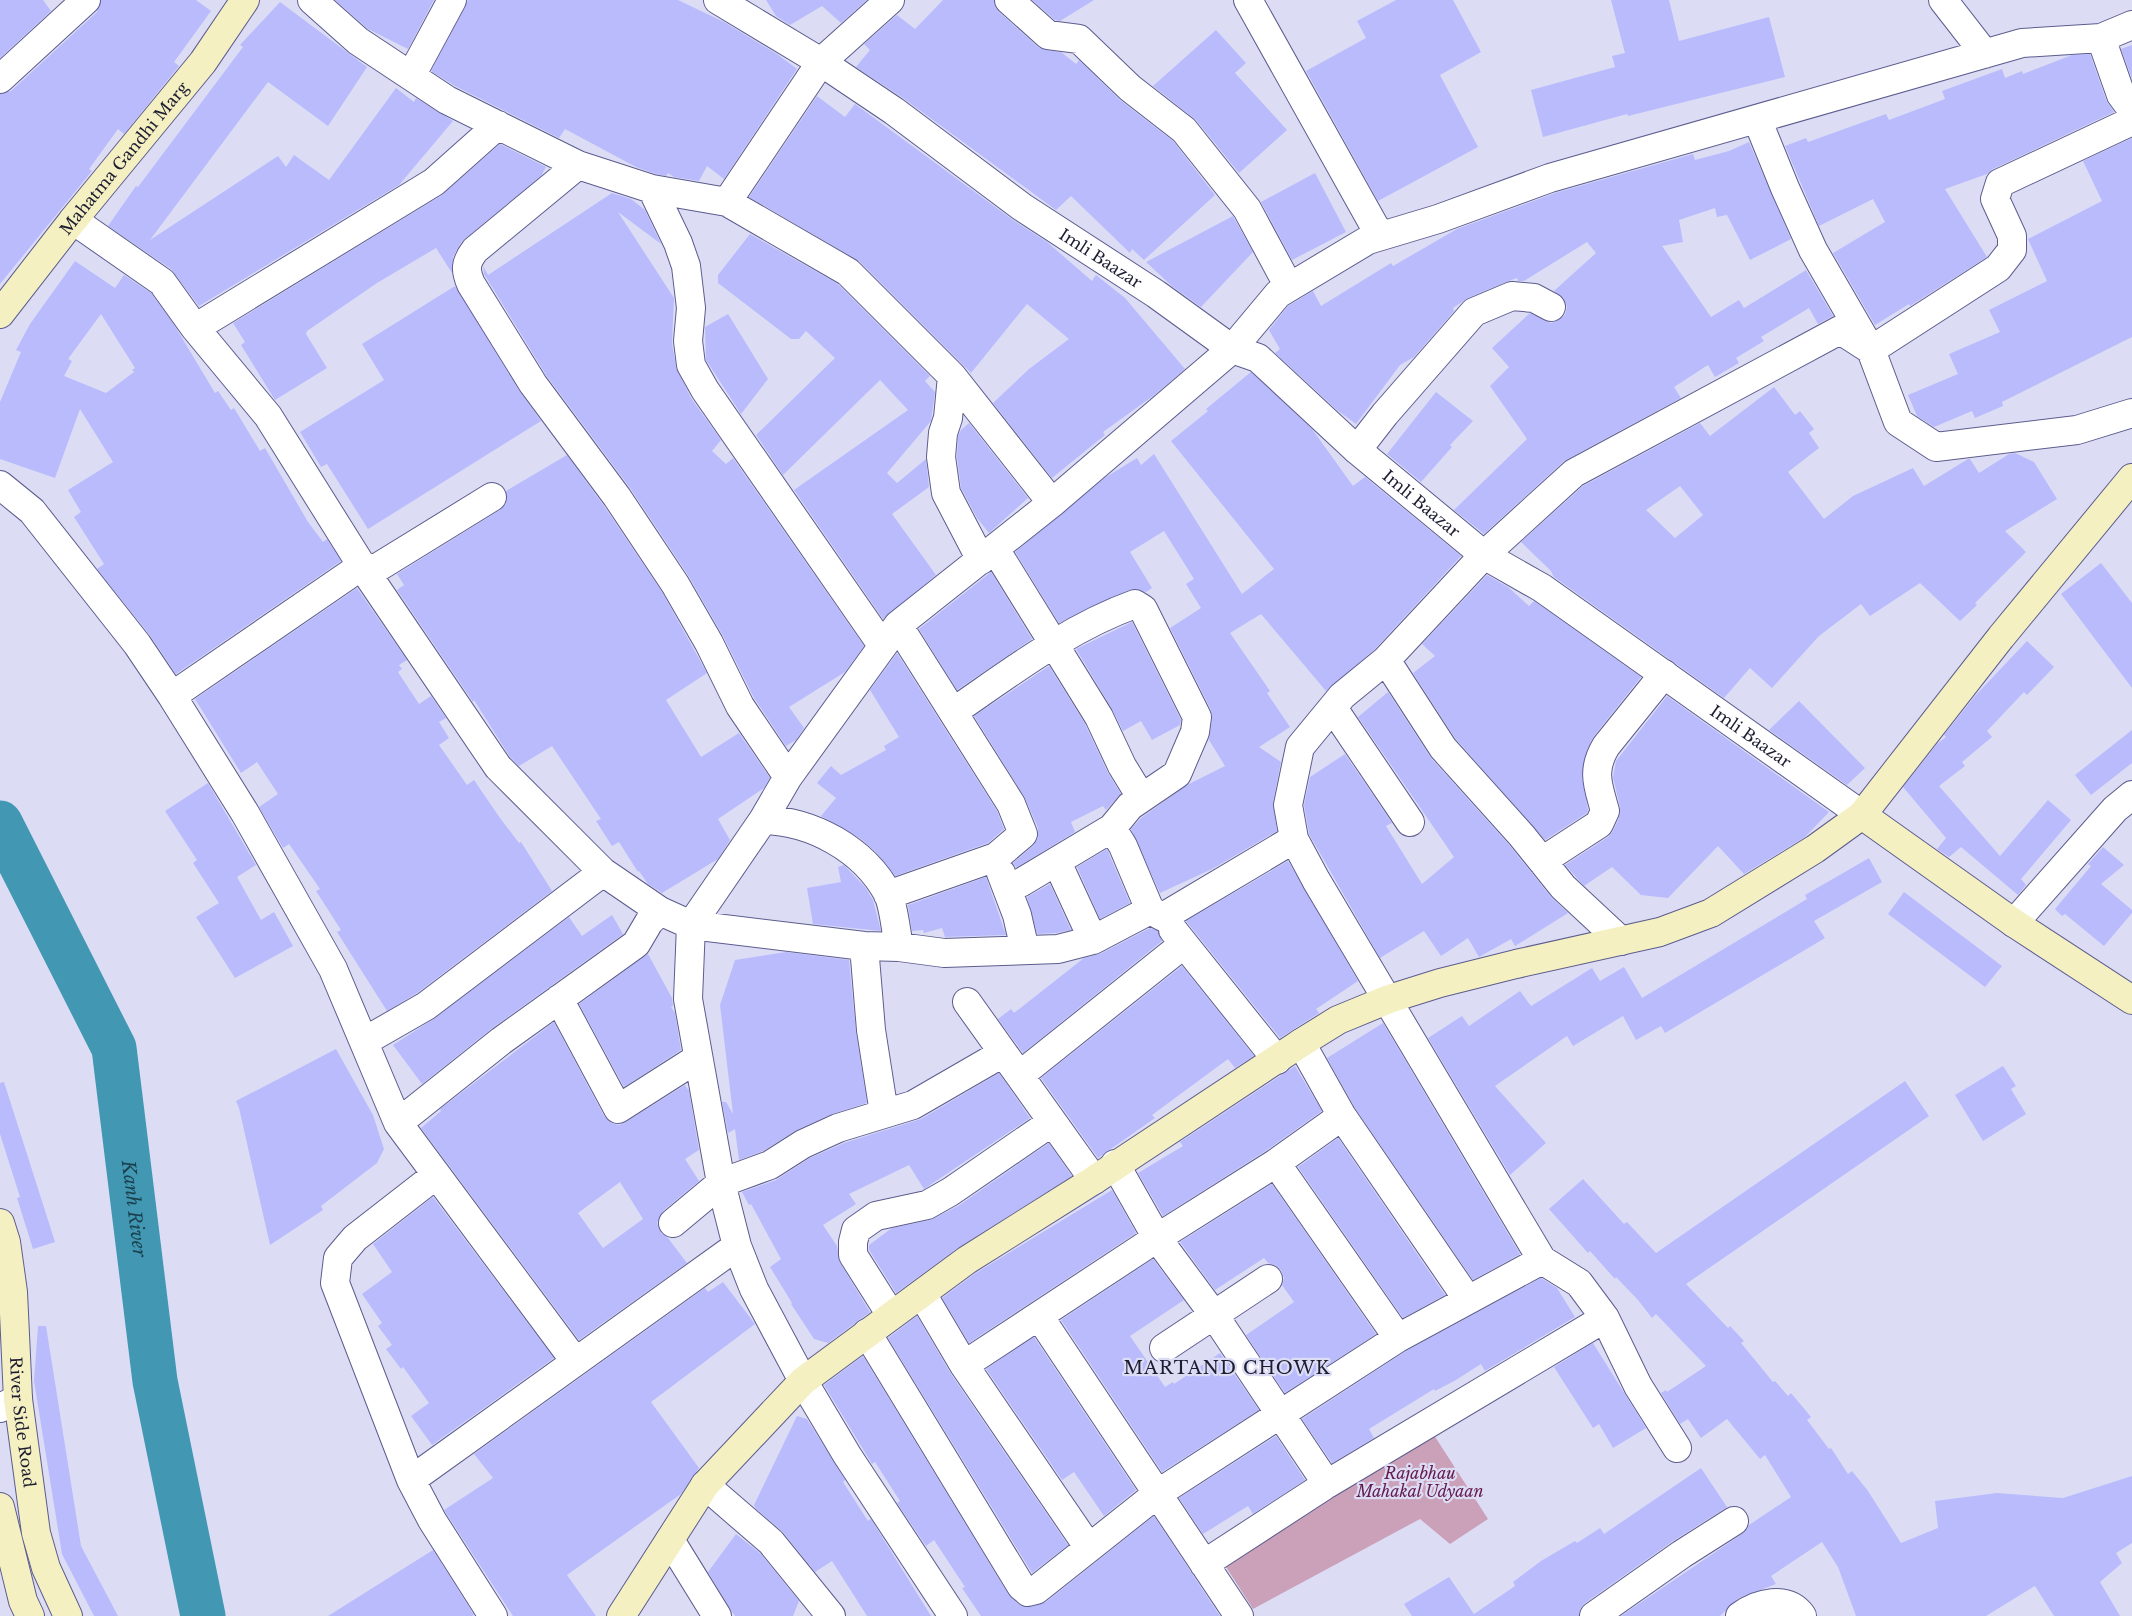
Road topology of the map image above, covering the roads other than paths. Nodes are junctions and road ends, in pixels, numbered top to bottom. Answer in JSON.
{"nodes":[{"id":1,"x":86,"y":0,"type":"edge"},
{"id":2,"x":245,"y":0,"type":"edge"},
{"id":3,"x":312,"y":0,"type":"edge"},
{"id":4,"x":452,"y":0,"type":"edge"},
{"id":5,"x":718,"y":0,"type":"edge"},
{"id":6,"x":890,"y":0,"type":"edge"},
{"id":7,"x":1009,"y":0,"type":"edge"},
{"id":8,"x":1248,"y":0,"type":"edge"},
{"id":9,"x":1943,"y":0,"type":"edge"},
{"id":10,"x":738,"y":7,"type":"edge"},
{"id":11,"x":2132,"y":25,"type":"edge"},
{"id":12,"x":2101,"y":38,"type":"junction"},
{"id":13,"x":1985,"y":54,"type":"junction"},
{"id":14,"x":821,"y":62,"type":"junction"},
{"id":15,"x":412,"y":76,"type":"junction"},
{"id":16,"x":0,"y":79,"type":"edge"},
{"id":17,"x":2132,"y":110,"type":"edge"},
{"id":18,"x":1757,"y":118,"type":"junction"},
{"id":19,"x":2132,"y":121,"type":"edge"},
{"id":20,"x":498,"y":125,"type":"junction"},
{"id":21,"x":578,"y":165,"type":"junction"},
{"id":22,"x":652,"y":189,"type":"junction"},
{"id":23,"x":727,"y":202,"type":"junction"},
{"id":24,"x":73,"y":220,"type":"junction"},
{"id":25,"x":1380,"y":236,"type":"junction"},
{"id":26,"x":1288,"y":287,"type":"junction"},
{"id":27,"x":1551,"y":307,"type":"dead end"},
{"id":28,"x":0,"y":314,"type":"edge"},
{"id":29,"x":196,"y":328,"type":"junction"},
{"id":30,"x":1232,"y":348,"type":"junction"},
{"id":31,"x":1871,"y":350,"type":"junction"},
{"id":32,"x":952,"y":376,"type":"junction"},
{"id":33,"x":2132,"y":413,"type":"edge"},
{"id":34,"x":1357,"y":450,"type":"junction"},
{"id":35,"x":2132,"y":478,"type":"edge"},
{"id":36,"x":0,"y":485,"type":"edge"},
{"id":37,"x":492,"y":497,"type":"dead end"},
{"id":38,"x":1052,"y":503,"type":"junction"},
{"id":39,"x":988,"y":554,"type":"junction"},
{"id":40,"x":1484,"y":555,"type":"junction"},
{"id":41,"x":365,"y":570,"type":"junction"},
{"id":42,"x":890,"y":635,"type":"junction"},
{"id":43,"x":1054,"y":644,"type":"junction"},
{"id":44,"x":1386,"y":660,"type":"junction"},
{"id":45,"x":1664,"y":674,"type":"junction"},
{"id":46,"x":172,"y":696,"type":"junction"},
{"id":47,"x":1333,"y":708,"type":"junction"},
{"id":48,"x":953,"y":712,"type":"junction"},
{"id":49,"x":788,"y":777,"type":"junction"},
{"id":50,"x":2132,"y":795,"type":"edge"},
{"id":51,"x":1141,"y":797,"type":"junction"},
{"id":52,"x":1862,"y":815,"type":"junction"},
{"id":53,"x":763,"y":820,"type":"junction"},
{"id":54,"x":1410,"y":822,"type":"dead end"},
{"id":55,"x":1112,"y":828,"type":"junction"},
{"id":56,"x":1294,"y":839,"type":"junction"},
{"id":57,"x":996,"y":857,"type":"junction"},
{"id":58,"x":1542,"y":861,"type":"junction"},
{"id":59,"x":1057,"y":862,"type":"junction"},
{"id":60,"x":603,"y":872,"type":"junction"},
{"id":61,"x":1008,"y":889,"type":"junction"},
{"id":62,"x":888,"y":895,"type":"junction"},
{"id":63,"x":660,"y":912,"type":"junction"},
{"id":64,"x":1156,"y":914,"type":"junction"},
{"id":65,"x":2014,"y":923,"type":"junction"},
{"id":66,"x":691,"y":925,"type":"junction"},
{"id":67,"x":1093,"y":940,"type":"junction"},
{"id":68,"x":1621,"y":941,"type":"junction"},
{"id":69,"x":1184,"y":944,"type":"junction"},
{"id":70,"x":864,"y":946,"type":"junction"},
{"id":71,"x":899,"y":947,"type":"junction"},
{"id":72,"x":1025,"y":950,"type":"junction"},
{"id":73,"x":559,"y":999,"type":"junction"},
{"id":74,"x":1389,"y":999,"type":"junction"},
{"id":75,"x":2132,"y":1000,"type":"edge"},
{"id":76,"x":967,"y":1002,"type":"dead end"},
{"id":77,"x":365,"y":1041,"type":"junction"},
{"id":78,"x":1301,"y":1043,"type":"junction"},
{"id":79,"x":1003,"y":1053,"type":"junction"},
{"id":80,"x":698,"y":1058,"type":"junction"},
{"id":81,"x":1277,"y":1060,"type":"junction"},
{"id":82,"x":1020,"y":1075,"type":"junction"},
{"id":83,"x":884,"y":1113,"type":"junction"},
{"id":84,"x":1342,"y":1116,"type":"junction"},
{"id":85,"x":1052,"y":1122,"type":"junction"},
{"id":86,"x":398,"y":1123,"type":"junction"},
{"id":87,"x":1276,"y":1163,"type":"junction"},
{"id":88,"x":1105,"y":1172,"type":"junction"},
{"id":89,"x":436,"y":1175,"type":"junction"},
{"id":90,"x":721,"y":1183,"type":"junction"},
{"id":91,"x":0,"y":1223,"type":"edge"},
{"id":92,"x":673,"y":1223,"type":"dead end"},
{"id":93,"x":1157,"y":1238,"type":"junction"},
{"id":94,"x":738,"y":1246,"type":"junction"},
{"id":95,"x":1542,"y":1260,"type":"junction"},
{"id":96,"x":1268,"y":1279,"type":"dead end"},
{"id":97,"x":922,"y":1294,"type":"junction"},
{"id":98,"x":1468,"y":1300,"type":"junction"},
{"id":99,"x":891,"y":1315,"type":"junction"},
{"id":100,"x":1214,"y":1315,"type":"junction"},
{"id":101,"x":1039,"y":1316,"type":"junction"},
{"id":102,"x":1605,"y":1318,"type":"junction"},
{"id":103,"x":867,"y":1333,"type":"junction"},
{"id":104,"x":1398,"y":1338,"type":"junction"},
{"id":105,"x":1164,"y":1348,"type":"dead end"},
{"id":106,"x":574,"y":1361,"type":"junction"},
{"id":107,"x":964,"y":1365,"type":"junction"},
{"id":108,"x":803,"y":1380,"type":"junction"},
{"id":109,"x":9,"y":1403,"type":"edge"},
{"id":110,"x":1281,"y":1414,"type":"junction"},
{"id":111,"x":1677,"y":1448,"type":"dead end"},
{"id":112,"x":412,"y":1480,"type":"junction"},
{"id":113,"x":1327,"y":1484,"type":"junction"},
{"id":114,"x":705,"y":1485,"type":"junction"},
{"id":115,"x":1157,"y":1494,"type":"junction"},
{"id":116,"x":0,"y":1507,"type":"edge"},
{"id":117,"x":1734,"y":1521,"type":"dead end"},
{"id":118,"x":670,"y":1540,"type":"junction"},
{"id":119,"x":1089,"y":1548,"type":"junction"},
{"id":120,"x":1204,"y":1564,"type":"junction"},
{"id":121,"x":30,"y":1616,"type":"edge"},
{"id":122,"x":68,"y":1616,"type":"edge"},
{"id":123,"x":492,"y":1616,"type":"edge"},
{"id":124,"x":621,"y":1616,"type":"edge"},
{"id":125,"x":717,"y":1616,"type":"edge"},
{"id":126,"x":831,"y":1616,"type":"edge"},
{"id":127,"x":954,"y":1616,"type":"edge"},
{"id":128,"x":1239,"y":1616,"type":"edge"},
{"id":129,"x":1594,"y":1616,"type":"edge"},
{"id":130,"x":1740,"y":1616,"type":"edge"},
{"id":131,"x":1802,"y":1616,"type":"edge"}],
"edges":[{"from":1,"to":16,"type":"street"},
{"from":2,"to":24,"type":"main road","name":"Mahatma Gandhi Marg"},
{"from":3,"to":15,"type":"street"},
{"from":4,"to":15,"type":"street"},
{"from":5,"to":10,"type":"street","name":"Imli Baazar"},
{"from":6,"to":14,"type":"street"},
{"from":7,"to":26,"type":"street"},
{"from":8,"to":25,"type":"street"},
{"from":9,"to":13,"type":"street"},
{"from":10,"to":14,"type":"street","name":"Imli Baazar"},
{"from":11,"to":12,"type":"street"},
{"from":12,"to":13,"type":"street"},
{"from":12,"to":17,"type":"street"},
{"from":13,"to":18,"type":"street"},
{"from":14,"to":23,"type":"street"},
{"from":14,"to":30,"type":"street","name":"Imli Baazar"},
{"from":15,"to":20,"type":"street"},
{"from":18,"to":25,"type":"street"},
{"from":18,"to":31,"type":"street"},
{"from":19,"to":31,"type":"street"},
{"from":20,"to":21,"type":"street"},
{"from":20,"to":29,"type":"street"},
{"from":21,"to":22,"type":"street"},
{"from":21,"to":49,"type":"street"},
{"from":22,"to":23,"type":"street"},
{"from":22,"to":42,"type":"street"},
{"from":23,"to":32,"type":"street"},
{"from":24,"to":28,"type":"main road","name":"Mahatma Gandhi Marg"},
{"from":24,"to":29,"type":"street"},
{"from":25,"to":26,"type":"street"},
{"from":26,"to":30,"type":"street"},
{"from":27,"to":34,"type":"street"},
{"from":29,"to":41,"type":"street"},
{"from":30,"to":34,"type":"street","name":"Imli Baazar"},
{"from":30,"to":38,"type":"street"},
{"from":31,"to":33,"type":"street"},
{"from":31,"to":40,"type":"street"},
{"from":32,"to":38,"type":"street"},
{"from":32,"to":39,"type":"street"},
{"from":34,"to":40,"type":"street","name":"Imli Baazar"},
{"from":35,"to":52,"type":"main road"},
{"from":36,"to":46,"type":"street"},
{"from":37,"to":41,"type":"street"},
{"from":38,"to":39,"type":"street"},
{"from":39,"to":42,"type":"street"},
{"from":39,"to":43,"type":"street"},
{"from":40,"to":44,"type":"street"},
{"from":40,"to":45,"type":"street","name":"Imli Baazar"},
{"from":41,"to":46,"type":"street"},
{"from":41,"to":60,"type":"street"},
{"from":42,"to":48,"type":"street"},
{"from":42,"to":49,"type":"street"},
{"from":43,"to":48,"type":"street"},
{"from":43,"to":51,"type":"street"},
{"from":43,"to":51,"type":"street"},
{"from":44,"to":47,"type":"street"},
{"from":44,"to":58,"type":"street"},
{"from":45,"to":52,"type":"street","name":"Imli Baazar"},
{"from":45,"to":58,"type":"street"},
{"from":46,"to":77,"type":"street"},
{"from":47,"to":54,"type":"street"},
{"from":47,"to":56,"type":"street"},
{"from":48,"to":57,"type":"street"},
{"from":49,"to":53,"type":"street"},
{"from":50,"to":65,"type":"street"},
{"from":51,"to":55,"type":"street"},
{"from":52,"to":65,"type":"main road","name":"Imli Baazar"},
{"from":52,"to":68,"type":"main road"},
{"from":53,"to":62,"type":"street"},
{"from":53,"to":66,"type":"street"},
{"from":55,"to":59,"type":"street"},
{"from":55,"to":64,"type":"street"},
{"from":56,"to":64,"type":"street"},
{"from":56,"to":74,"type":"street"},
{"from":57,"to":61,"type":"street"},
{"from":57,"to":62,"type":"street"},
{"from":58,"to":68,"type":"street"},
{"from":59,"to":61,"type":"street"},
{"from":59,"to":67,"type":"street"},
{"from":60,"to":63,"type":"street"},
{"from":60,"to":77,"type":"street"},
{"from":61,"to":72,"type":"street"},
{"from":62,"to":71,"type":"street"},
{"from":63,"to":66,"type":"street"},
{"from":63,"to":73,"type":"street"},
{"from":64,"to":67,"type":"street"},
{"from":64,"to":69,"type":"street"},
{"from":65,"to":75,"type":"main road","name":"Imli Baazar"},
{"from":66,"to":70,"type":"street"},
{"from":66,"to":80,"type":"street"},
{"from":67,"to":72,"type":"street"},
{"from":68,"to":74,"type":"main road"},
{"from":69,"to":81,"type":"street"},
{"from":69,"to":82,"type":"street"},
{"from":70,"to":71,"type":"street"},
{"from":70,"to":83,"type":"street"},
{"from":71,"to":72,"type":"street"},
{"from":73,"to":80,"type":"street"},
{"from":73,"to":86,"type":"street"},
{"from":74,"to":78,"type":"main road"},
{"from":74,"to":95,"type":"street"},
{"from":76,"to":79,"type":"street"},
{"from":77,"to":86,"type":"street"},
{"from":78,"to":81,"type":"main road"},
{"from":78,"to":84,"type":"street"},
{"from":79,"to":82,"type":"street"},
{"from":79,"to":83,"type":"street"},
{"from":80,"to":90,"type":"street"},
{"from":81,"to":88,"type":"main road"},
{"from":82,"to":85,"type":"street"},
{"from":83,"to":90,"type":"street"},
{"from":84,"to":87,"type":"street"},
{"from":84,"to":98,"type":"street"},
{"from":85,"to":88,"type":"street"},
{"from":85,"to":99,"type":"street"},
{"from":86,"to":89,"type":"street"},
{"from":87,"to":93,"type":"street"},
{"from":87,"to":104,"type":"street"},
{"from":88,"to":93,"type":"street"},
{"from":88,"to":97,"type":"main road"},
{"from":89,"to":106,"type":"street"},
{"from":89,"to":112,"type":"street"},
{"from":90,"to":92,"type":"street"},
{"from":90,"to":94,"type":"street"},
{"from":91,"to":109,"type":"main road","name":"River Side Road"},
{"from":93,"to":100,"type":"street"},
{"from":93,"to":101,"type":"street"},
{"from":94,"to":106,"type":"street"},
{"from":94,"to":108,"type":"street"},
{"from":95,"to":98,"type":"street"},
{"from":95,"to":102,"type":"street"},
{"from":96,"to":100,"type":"street"},
{"from":97,"to":99,"type":"main road"},
{"from":97,"to":107,"type":"street"},
{"from":98,"to":104,"type":"street"},
{"from":99,"to":103,"type":"main road"},
{"from":100,"to":105,"type":"street"},
{"from":100,"to":110,"type":"street"},
{"from":101,"to":107,"type":"street"},
{"from":101,"to":115,"type":"street"},
{"from":102,"to":111,"type":"street"},
{"from":102,"to":113,"type":"street"},
{"from":103,"to":108,"type":"main road"},
{"from":103,"to":119,"type":"street"},
{"from":104,"to":110,"type":"street"},
{"from":106,"to":112,"type":"street"},
{"from":107,"to":119,"type":"street"},
{"from":108,"to":114,"type":"main road"},
{"from":108,"to":127,"type":"street"},
{"from":109,"to":122,"type":"main road","name":"River Side Road"},
{"from":110,"to":113,"type":"street"},
{"from":110,"to":115,"type":"street"},
{"from":112,"to":123,"type":"street"},
{"from":113,"to":120,"type":"street"},
{"from":114,"to":118,"type":"main road"},
{"from":114,"to":126,"type":"street"},
{"from":115,"to":119,"type":"street"},
{"from":115,"to":120,"type":"street"},
{"from":116,"to":121,"type":"main road"},
{"from":117,"to":129,"type":"street"},
{"from":118,"to":124,"type":"main road"},
{"from":118,"to":125,"type":"street"},
{"from":120,"to":128,"type":"street"},
{"from":130,"to":131,"type":"street"}]}
